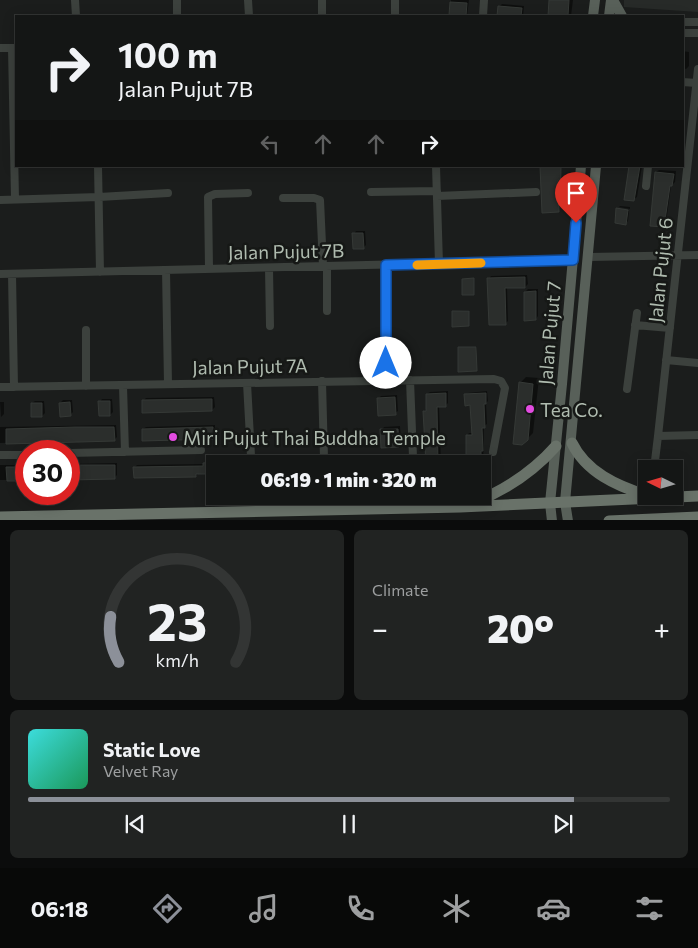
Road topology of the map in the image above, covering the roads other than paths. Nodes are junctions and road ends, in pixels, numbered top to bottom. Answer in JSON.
{"nodes":[{"id":1,"x":75,"y":0,"type":"edge"},
{"id":2,"x":177,"y":0,"type":"edge"},
{"id":3,"x":248,"y":0,"type":"edge"},
{"id":4,"x":322,"y":0,"type":"edge"},
{"id":5,"x":395,"y":0,"type":"edge"},
{"id":6,"x":484,"y":0,"type":"edge"},
{"id":7,"x":595,"y":0,"type":"edge"},
{"id":8,"x":612,"y":0,"type":"edge"},
{"id":9,"x":76,"y":15,"type":"edge"},
{"id":10,"x":177,"y":15,"type":"edge"},
{"id":11,"x":249,"y":15,"type":"edge"},
{"id":12,"x":322,"y":15,"type":"edge"},
{"id":13,"x":395,"y":15,"type":"edge"},
{"id":14,"x":483,"y":15,"type":"edge"},
{"id":15,"x":593,"y":15,"type":"edge"},
{"id":16,"x":609,"y":15,"type":"edge"},
{"id":17,"x":621,"y":15,"type":"edge"},
{"id":18,"x":684,"y":22,"type":"edge"},
{"id":19,"x":698,"y":22,"type":"edge"},
{"id":20,"x":684,"y":33,"type":"edge"},
{"id":21,"x":698,"y":33,"type":"edge"},
{"id":22,"x":0,"y":48,"type":"edge"},
{"id":23,"x":14,"y":48,"type":"edge"},
{"id":24,"x":698,"y":68,"type":"edge"},
{"id":25,"x":697,"y":80,"type":"edge"},
{"id":26,"x":684,"y":82,"type":"edge"},
{"id":27,"x":694,"y":142,"type":"edge"},
{"id":28,"x":685,"y":162,"type":"edge"},
{"id":29,"x":98,"y":167,"type":"edge"},
{"id":30,"x":436,"y":167,"type":"edge"},
{"id":31,"x":581,"y":167,"type":"edge"},
{"id":32,"x":596,"y":167,"type":"edge"},
{"id":33,"x":648,"y":167,"type":"edge"},
{"id":34,"x":646,"y":186,"type":"dead end"},
{"id":35,"x":371,"y":192,"type":"dead end"},
{"id":36,"x":536,"y":192,"type":"dead end"},
{"id":37,"x":248,"y":193,"type":"dead end"},
{"id":38,"x":168,"y":194,"type":"dead end"},
{"id":39,"x":437,"y":194,"type":"junction"},
{"id":40,"x":99,"y":198,"type":"junction"},
{"id":41,"x":283,"y":198,"type":"dead end"},
{"id":42,"x":15,"y":199,"type":"junction"},
{"id":43,"x":0,"y":200,"type":"edge"},
{"id":44,"x":677,"y":255,"type":"junction"},
{"id":45,"x":698,"y":255,"type":"edge"},
{"id":46,"x":589,"y":257,"type":"junction"},
{"id":47,"x":573,"y":260,"type":"junction"},
{"id":48,"x":439,"y":264,"type":"junction"},
{"id":49,"x":386,"y":265,"type":"junction"},
{"id":50,"x":325,"y":266,"type":"junction"},
{"id":51,"x":209,"y":268,"type":"junction"},
{"id":52,"x":269,"y":268,"type":"junction"},
{"id":53,"x":166,"y":270,"type":"junction"},
{"id":54,"x":100,"y":272,"type":"junction"},
{"id":55,"x":0,"y":274,"type":"edge"},
{"id":56,"x":12,"y":274,"type":"junction"},
{"id":57,"x":327,"y":311,"type":"dead end"},
{"id":58,"x":637,"y":313,"type":"dead end"},
{"id":59,"x":635,"y":325,"type":"junction"},
{"id":60,"x":270,"y":326,"type":"dead end"},
{"id":61,"x":670,"y":328,"type":"junction"},
{"id":62,"x":86,"y":330,"type":"dead end"},
{"id":63,"x":666,"y":360,"type":"junction"},
{"id":64,"x":698,"y":363,"type":"edge"},
{"id":65,"x":386,"y":380,"type":"junction"},
{"id":66,"x":410,"y":380,"type":"junction"},
{"id":67,"x":322,"y":381,"type":"junction"},
{"id":68,"x":247,"y":383,"type":"junction"},
{"id":69,"x":168,"y":384,"type":"junction"},
{"id":70,"x":86,"y":386,"type":"junction"},
{"id":71,"x":123,"y":386,"type":"junction"},
{"id":72,"x":0,"y":387,"type":"edge"},
{"id":73,"x":14,"y":387,"type":"junction"},
{"id":74,"x":628,"y":389,"type":"dead end"},
{"id":75,"x":698,"y":435,"type":"edge"},
{"id":76,"x":658,"y":436,"type":"junction"},
{"id":77,"x":572,"y":443,"type":"junction"},
{"id":78,"x":556,"y":446,"type":"junction"},
{"id":79,"x":201,"y":450,"type":"dead end"},
{"id":80,"x":125,"y":452,"type":"junction"},
{"id":81,"x":493,"y":452,"type":"dead end"},
{"id":82,"x":80,"y":453,"type":"edge"},
{"id":83,"x":0,"y":455,"type":"edge"},
{"id":84,"x":15,"y":455,"type":"edge"},
{"id":85,"x":251,"y":455,"type":"edge"},
{"id":86,"x":324,"y":455,"type":"edge"},
{"id":87,"x":414,"y":455,"type":"edge"},
{"id":88,"x":655,"y":460,"type":"edge"},
{"id":89,"x":638,"y":492,"type":"edge"},
{"id":90,"x":683,"y":496,"type":"edge"},
{"id":91,"x":698,"y":496,"type":"edge"},
{"id":92,"x":638,"y":497,"type":"edge"},
{"id":93,"x":565,"y":502,"type":"junction"},
{"id":94,"x":550,"y":503,"type":"junction"},
{"id":95,"x":460,"y":508,"type":"junction"},
{"id":96,"x":0,"y":517,"type":"edge"},
{"id":97,"x":690,"y":518,"type":"edge"},
{"id":98,"x":552,"y":520,"type":"edge"},
{"id":99,"x":568,"y":520,"type":"edge"},
{"id":100,"x":609,"y":520,"type":"edge"}],
"edges":[{"from":1,"to":9,"type":"street"},
{"from":2,"to":10,"type":"street"},
{"from":3,"to":11,"type":"street"},
{"from":4,"to":12,"type":"street"},
{"from":5,"to":13,"type":"street"},
{"from":6,"to":14,"type":"street"},
{"from":7,"to":15,"type":"main road"},
{"from":8,"to":16,"type":"main road"},
{"from":8,"to":17,"type":"main road"},
{"from":18,"to":19,"type":"street"},
{"from":20,"to":21,"type":"street"},
{"from":22,"to":23,"type":"street"},
{"from":23,"to":42,"type":"street"},
{"from":24,"to":25,"type":"street","name":"Jalan Pujut 6"},
{"from":25,"to":26,"type":"street"},
{"from":25,"to":27,"type":"street","name":"Jalan Pujut 6"},
{"from":27,"to":28,"type":"street","name":"Jalan Pujut 6"},
{"from":28,"to":44,"type":"street","name":"Jalan Pujut 6"},
{"from":29,"to":40,"type":"street"},
{"from":30,"to":39,"type":"street"},
{"from":31,"to":47,"type":"main road","name":"Jalan Pujut 7"},
{"from":32,"to":46,"type":"main road","name":"Jalan Pujut 7"},
{"from":33,"to":34,"type":"street"},
{"from":35,"to":39,"type":"street"},
{"from":36,"to":39,"type":"street"},
{"from":37,"to":51,"type":"street"},
{"from":38,"to":40,"type":"street"},
{"from":39,"to":48,"type":"street"},
{"from":40,"to":42,"type":"street"},
{"from":40,"to":54,"type":"street"},
{"from":41,"to":50,"type":"street"},
{"from":42,"to":43,"type":"street"},
{"from":44,"to":45,"type":"street"},
{"from":44,"to":46,"type":"street"},
{"from":44,"to":61,"type":"street","name":"Jalan Pujut 6"},
{"from":46,"to":77,"type":"main road","name":"Jalan Pujut 7"},
{"from":47,"to":48,"type":"street","name":"Jalan Pujut 7B"},
{"from":47,"to":78,"type":"main road","name":"Jalan Pujut 7"},
{"from":48,"to":49,"type":"street","name":"Jalan Pujut 7B"},
{"from":49,"to":50,"type":"street","name":"Jalan Pujut 7B"},
{"from":49,"to":65,"type":"street"},
{"from":50,"to":52,"type":"street","name":"Jalan Pujut 7B"},
{"from":50,"to":57,"type":"street"},
{"from":51,"to":52,"type":"street","name":"Jalan Pujut 7B"},
{"from":51,"to":53,"type":"street","name":"Jalan Pujut 7B"},
{"from":52,"to":60,"type":"street"},
{"from":53,"to":54,"type":"street","name":"Jalan Pujut 7B"},
{"from":53,"to":69,"type":"street"},
{"from":54,"to":56,"type":"street","name":"Jalan Pujut 7B"},
{"from":55,"to":56,"type":"street","name":"Jalan Pujut 7B"},
{"from":56,"to":73,"type":"street"},
{"from":58,"to":59,"type":"street"},
{"from":59,"to":61,"type":"street"},
{"from":59,"to":74,"type":"street"},
{"from":61,"to":63,"type":"street","name":"Jalan Pujut 6"},
{"from":62,"to":70,"type":"street"},
{"from":63,"to":64,"type":"street"},
{"from":63,"to":76,"type":"street","name":"Jalan Pujut 6"},
{"from":65,"to":66,"type":"street","name":"Jalan Pujut 7A"},
{"from":65,"to":67,"type":"street","name":"Jalan Pujut 7A"},
{"from":66,"to":81,"type":"street","name":"Jalan Pujut 7A"},
{"from":66,"to":87,"type":"street"},
{"from":67,"to":68,"type":"street","name":"Jalan Pujut 7A"},
{"from":67,"to":86,"type":"street"},
{"from":68,"to":69,"type":"street","name":"Jalan Pujut 7A"},
{"from":68,"to":85,"type":"street"},
{"from":69,"to":71,"type":"street","name":"Jalan Pujut 7A"},
{"from":70,"to":71,"type":"street","name":"Jalan Pujut 7A"},
{"from":70,"to":73,"type":"street","name":"Jalan Pujut 7A"},
{"from":71,"to":80,"type":"street"},
{"from":72,"to":73,"type":"street","name":"Jalan Pujut 7A"},
{"from":75,"to":76,"type":"street"},
{"from":76,"to":88,"type":"street","name":"Jalan Pujut 6"},
{"from":77,"to":89,"type":"highway"},
{"from":77,"to":93,"type":"main road","name":"Jalan Pujut 7"},
{"from":78,"to":94,"type":"main road","name":"Jalan Pujut 7"},
{"from":78,"to":95,"type":"highway"},
{"from":79,"to":80,"type":"street"},
{"from":80,"to":82,"type":"street"},
{"from":83,"to":84,"type":"street"},
{"from":90,"to":91,"type":"highway"},
{"from":92,"to":93,"type":"highway"},
{"from":93,"to":94,"type":"highway"},
{"from":93,"to":99,"type":"main road","name":"Jalan Pujut 7"},
{"from":94,"to":95,"type":"highway"},
{"from":94,"to":98,"type":"main road","name":"Jalan Pujut 7"},
{"from":95,"to":96,"type":"highway"},
{"from":97,"to":100,"type":"highway"}]}
